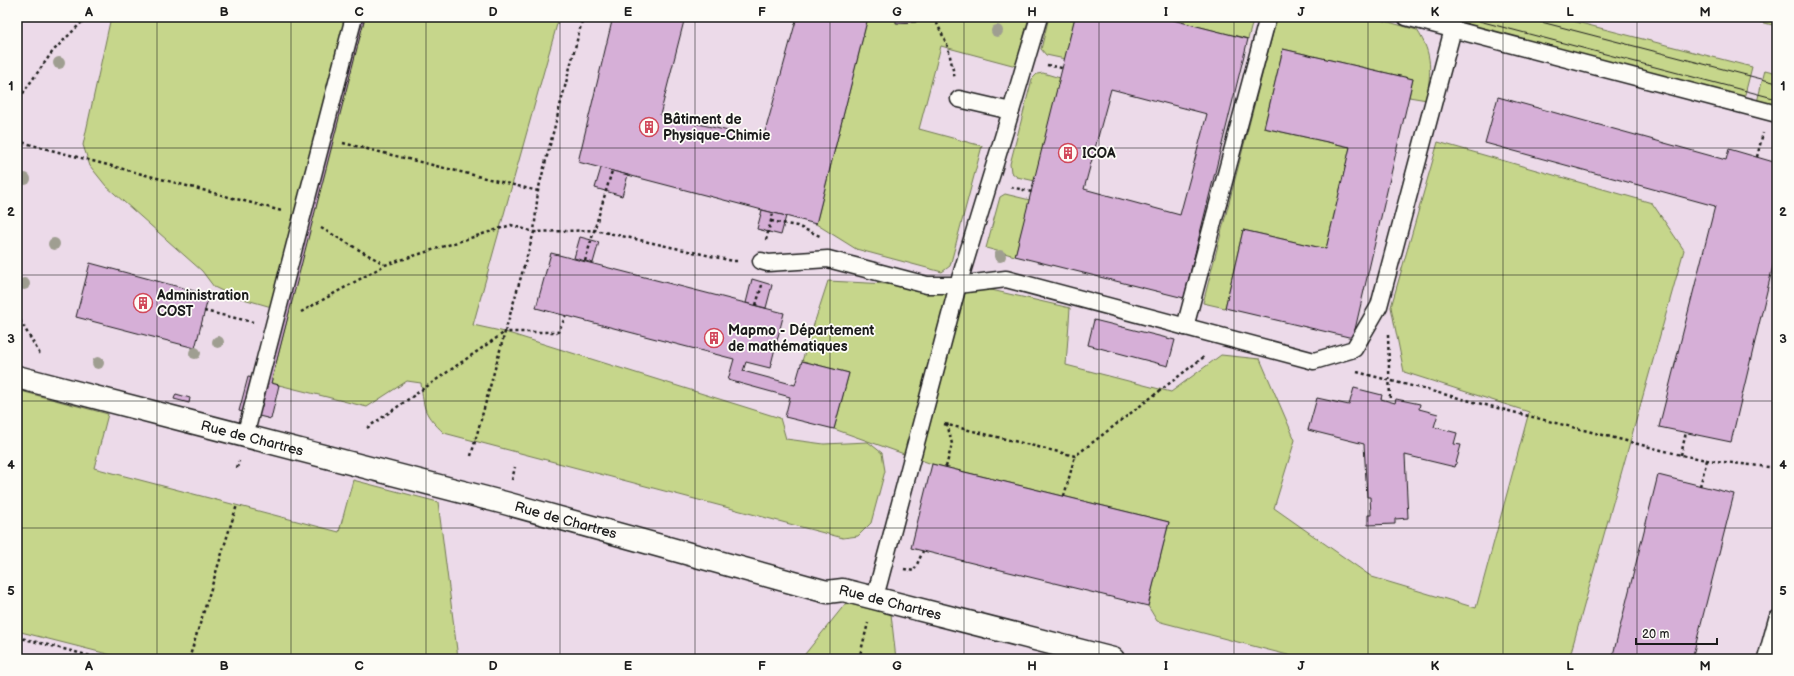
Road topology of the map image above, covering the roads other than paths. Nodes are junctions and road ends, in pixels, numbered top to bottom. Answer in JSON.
{"nodes":[{"id":1,"x":354,"y":17,"type":"edge"},
{"id":2,"x":1038,"y":17,"type":"edge"},
{"id":3,"x":1268,"y":17,"type":"edge"},
{"id":4,"x":1406,"y":17,"type":"edge"},
{"id":5,"x":1453,"y":29,"type":"junction"},
{"id":6,"x":960,"y":99,"type":"road end"},
{"id":7,"x":1011,"y":111,"type":"junction"},
{"id":8,"x":1777,"y":114,"type":"edge"},
{"id":9,"x":760,"y":261,"type":"road end"},
{"id":10,"x":958,"y":285,"type":"junction"},
{"id":11,"x":1185,"y":328,"type":"junction"},
{"id":12,"x":17,"y":377,"type":"edge"},
{"id":13,"x":245,"y":436,"type":"junction"},
{"id":14,"x":878,"y":586,"type":"dead end"},
{"id":15,"x":1777,"y":619,"type":"edge"},
{"id":16,"x":1113,"y":659,"type":"edge"},
{"id":17,"x":1766,"y":659,"type":"edge"}],
"edges":[{"from":1,"to":13,"type":"lane"},
{"from":2,"to":7,"type":"lane"},
{"from":3,"to":11,"type":"lane"},
{"from":4,"to":5,"type":"lane"},
{"from":5,"to":8,"type":"lane"},
{"from":5,"to":11,"type":"lane"},
{"from":6,"to":7,"type":"lane"},
{"from":7,"to":10,"type":"lane"},
{"from":9,"to":10,"type":"lane"},
{"from":10,"to":11,"type":"lane"},
{"from":10,"to":14,"type":"lane"},
{"from":12,"to":13,"type":"street","name":"Rue de Chartres"},
{"from":13,"to":16,"type":"street","name":"Rue de Chartres"},
{"from":15,"to":17,"type":"lane"}]}
